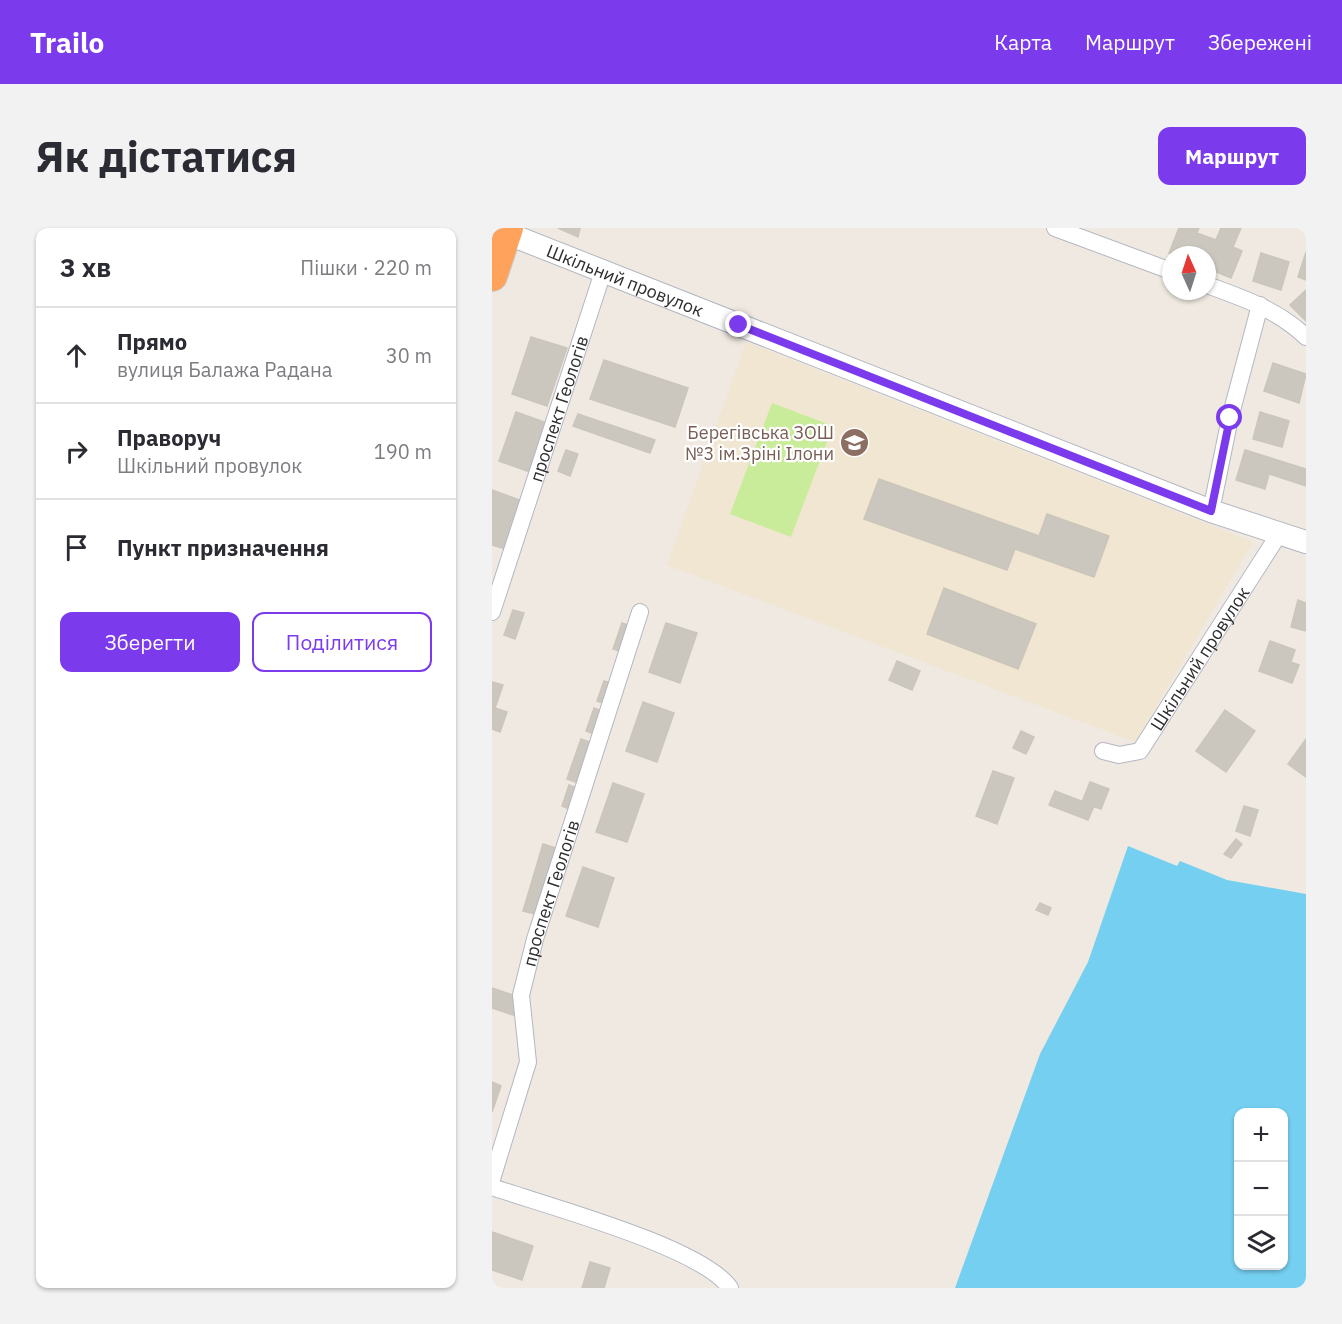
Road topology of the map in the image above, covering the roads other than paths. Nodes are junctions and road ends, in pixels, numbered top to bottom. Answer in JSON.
{"nodes":[{"id":1,"x":1055,"y":228,"type":"edge"},
{"id":2,"x":507,"y":231,"type":"edge"},
{"id":3,"x":1162,"y":268,"type":"edge"},
{"id":4,"x":603,"y":272,"type":"junction"},
{"id":5,"x":492,"y":276,"type":"edge"},
{"id":6,"x":1216,"y":288,"type":"edge"},
{"id":7,"x":1260,"y":304,"type":"junction"},
{"id":8,"x":1306,"y":337,"type":"edge"},
{"id":9,"x":1211,"y":511,"type":"junction"},
{"id":10,"x":1279,"y":534,"type":"junction"},
{"id":11,"x":1306,"y":542,"type":"edge"},
{"id":12,"x":492,"y":612,"type":"edge"},
{"id":13,"x":640,"y":612,"type":"dead end"},
{"id":14,"x":1103,"y":751,"type":"dead end"},
{"id":15,"x":492,"y":1179,"type":"edge"},
{"id":16,"x":492,"y":1187,"type":"edge"},
{"id":17,"x":730,"y":1288,"type":"edge"}],
"edges":[{"from":1,"to":3,"type":"street"},
{"from":2,"to":4,"type":"main road","name":"Шкільний провулок"},
{"from":2,"to":5,"type":"highway"},
{"from":4,"to":9,"type":"main road","name":"Шкільний провулок"},
{"from":4,"to":12,"type":"street","name":"проспект Геологів"},
{"from":6,"to":7,"type":"street"},
{"from":7,"to":8,"type":"street"},
{"from":7,"to":9,"type":"street"},
{"from":9,"to":10,"type":"main road","name":"Шкільний провулок"},
{"from":10,"to":11,"type":"main road","name":"Шкільний провулок"},
{"from":10,"to":14,"type":"street","name":"Шкільний провулок"},
{"from":13,"to":15,"type":"street","name":"проспект Геологів"},
{"from":16,"to":17,"type":"street"}]}
